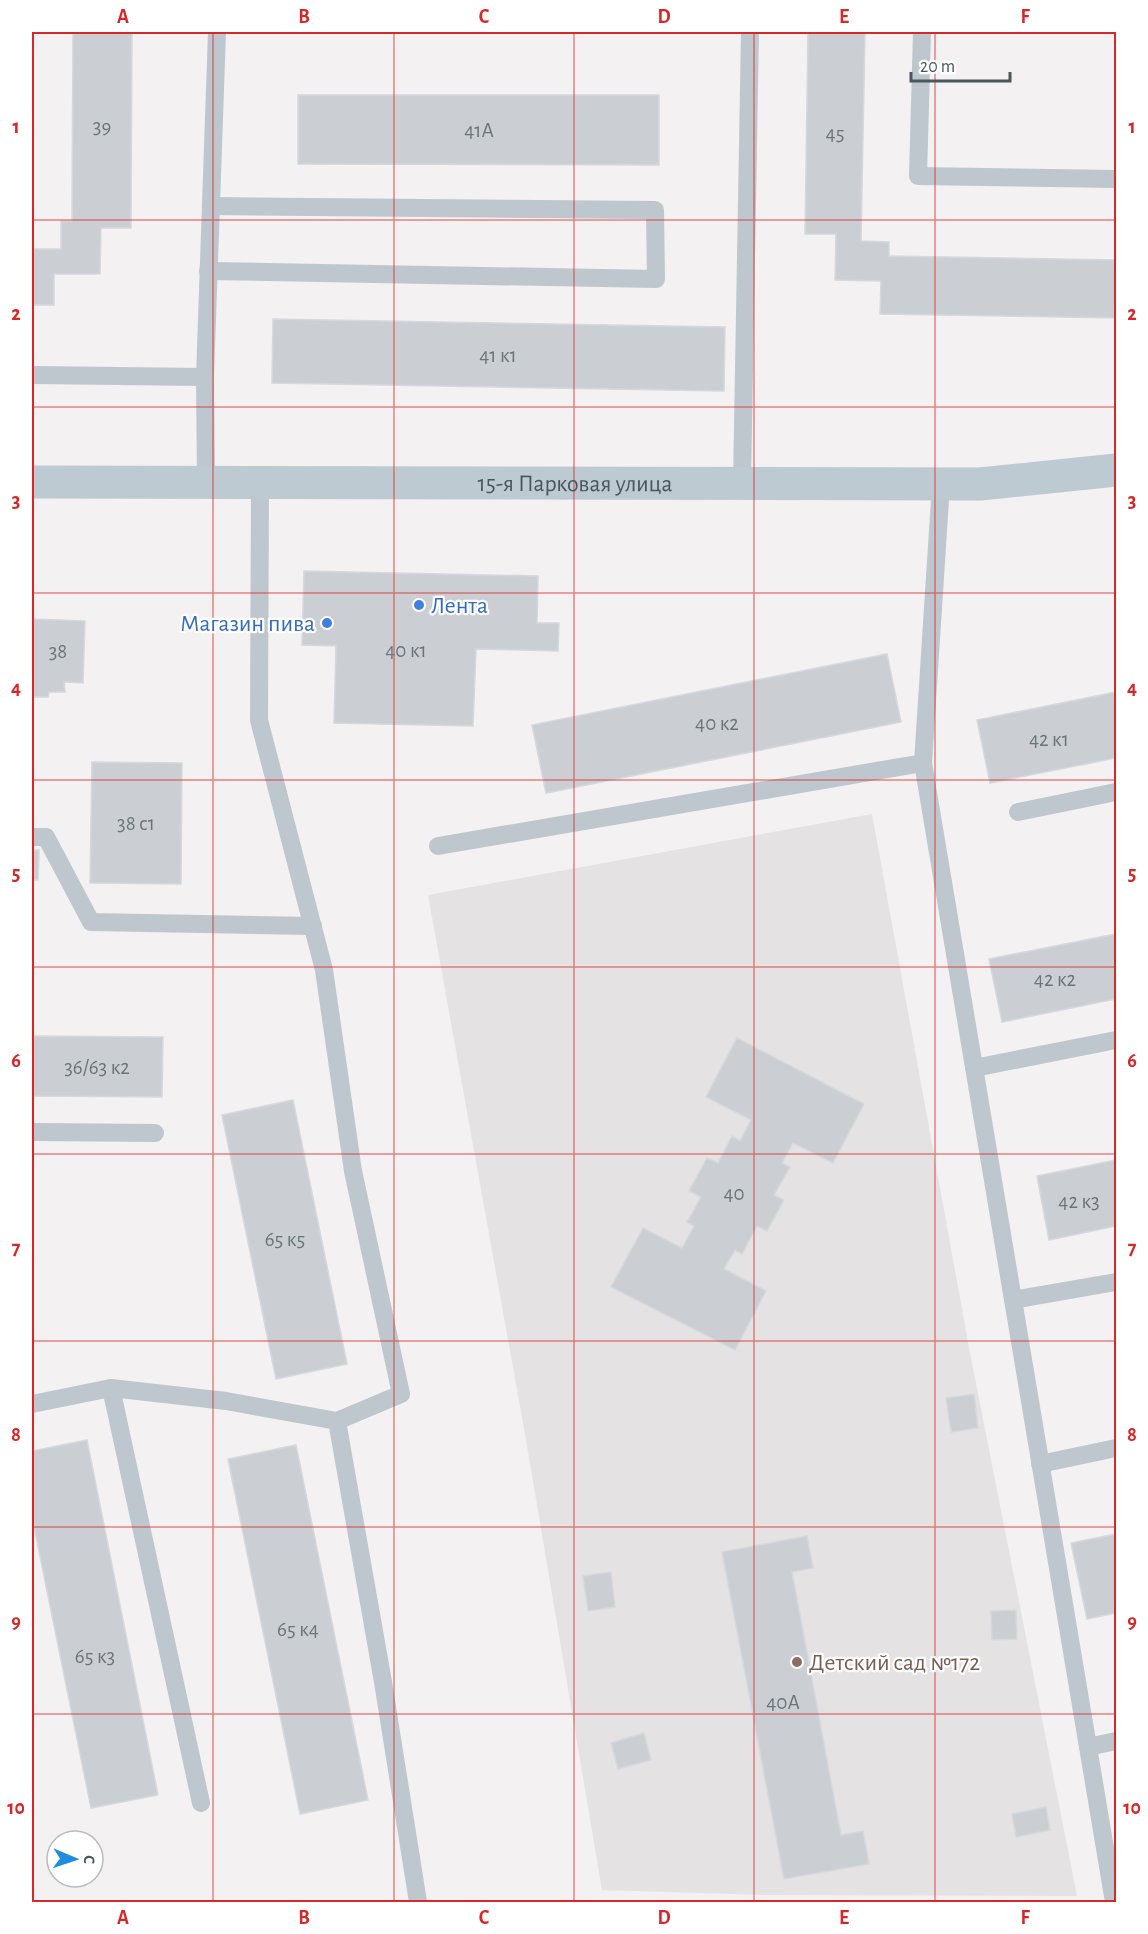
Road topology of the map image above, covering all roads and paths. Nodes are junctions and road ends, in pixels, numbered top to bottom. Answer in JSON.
{"nodes":[{"id":1,"x":217,"y":32,"type":"edge"},
{"id":2,"x":750,"y":32,"type":"edge"},
{"id":3,"x":922,"y":32,"type":"edge"},
{"id":4,"x":1116,"y":179,"type":"edge"},
{"id":5,"x":211,"y":206,"type":"junction"},
{"id":6,"x":208,"y":271,"type":"junction"},
{"id":7,"x":32,"y":375,"type":"edge"},
{"id":8,"x":205,"y":377,"type":"junction"},
{"id":9,"x":1116,"y":470,"type":"edge"},
{"id":10,"x":32,"y":482,"type":"edge"},
{"id":11,"x":206,"y":482,"type":"junction"},
{"id":12,"x":260,"y":482,"type":"junction"},
{"id":13,"x":742,"y":483,"type":"junction"},
{"id":14,"x":941,"y":484,"type":"junction"},
{"id":15,"x":923,"y":763,"type":"junction"},
{"id":16,"x":1116,"y":792,"type":"edge"},
{"id":17,"x":1018,"y":812,"type":"dead end"},
{"id":18,"x":32,"y":837,"type":"edge"},
{"id":19,"x":438,"y":846,"type":"dead end"},
{"id":20,"x":313,"y":926,"type":"junction"},
{"id":21,"x":1116,"y":1040,"type":"edge"},
{"id":22,"x":974,"y":1068,"type":"junction"},
{"id":23,"x":32,"y":1132,"type":"edge"},
{"id":24,"x":155,"y":1133,"type":"dead end"},
{"id":25,"x":1116,"y":1282,"type":"edge"},
{"id":26,"x":1013,"y":1300,"type":"junction"},
{"id":27,"x":111,"y":1388,"type":"junction"},
{"id":28,"x":32,"y":1404,"type":"edge"},
{"id":29,"x":337,"y":1421,"type":"junction"},
{"id":30,"x":1116,"y":1448,"type":"edge"},
{"id":31,"x":1040,"y":1464,"type":"junction"},
{"id":32,"x":1116,"y":1741,"type":"edge"},
{"id":33,"x":1088,"y":1747,"type":"junction"},
{"id":34,"x":201,"y":1803,"type":"dead end"},
{"id":35,"x":418,"y":1902,"type":"edge"},
{"id":36,"x":1114,"y":1902,"type":"edge"}],
"edges":[{"from":1,"to":5,"type":"lane"},
{"from":2,"to":13,"type":"lane"},
{"from":3,"to":4,"type":"lane"},
{"from":5,"to":6,"type":"lane"},
{"from":5,"to":6,"type":"lane"},
{"from":6,"to":8,"type":"lane"},
{"from":7,"to":8,"type":"lane"},
{"from":8,"to":11,"type":"lane"},
{"from":9,"to":14,"type":"street","name":"15-я Парковая улица"},
{"from":10,"to":11,"type":"street","name":"15-я Парковая улица"},
{"from":11,"to":12,"type":"street","name":"15-я Парковая улица"},
{"from":12,"to":13,"type":"street","name":"15-я Парковая улица"},
{"from":12,"to":20,"type":"lane"},
{"from":13,"to":14,"type":"street","name":"15-я Парковая улица"},
{"from":14,"to":15,"type":"lane"},
{"from":15,"to":19,"type":"lane"},
{"from":15,"to":22,"type":"lane"},
{"from":16,"to":17,"type":"lane"},
{"from":18,"to":20,"type":"lane"},
{"from":20,"to":29,"type":"lane"},
{"from":21,"to":22,"type":"lane"},
{"from":22,"to":26,"type":"lane"},
{"from":23,"to":24,"type":"lane"},
{"from":25,"to":26,"type":"lane"},
{"from":26,"to":31,"type":"lane"},
{"from":27,"to":28,"type":"lane"},
{"from":27,"to":29,"type":"lane"},
{"from":27,"to":34,"type":"lane"},
{"from":29,"to":35,"type":"lane"},
{"from":30,"to":31,"type":"lane"},
{"from":31,"to":33,"type":"lane"},
{"from":32,"to":33,"type":"lane"},
{"from":33,"to":36,"type":"lane"}]}
